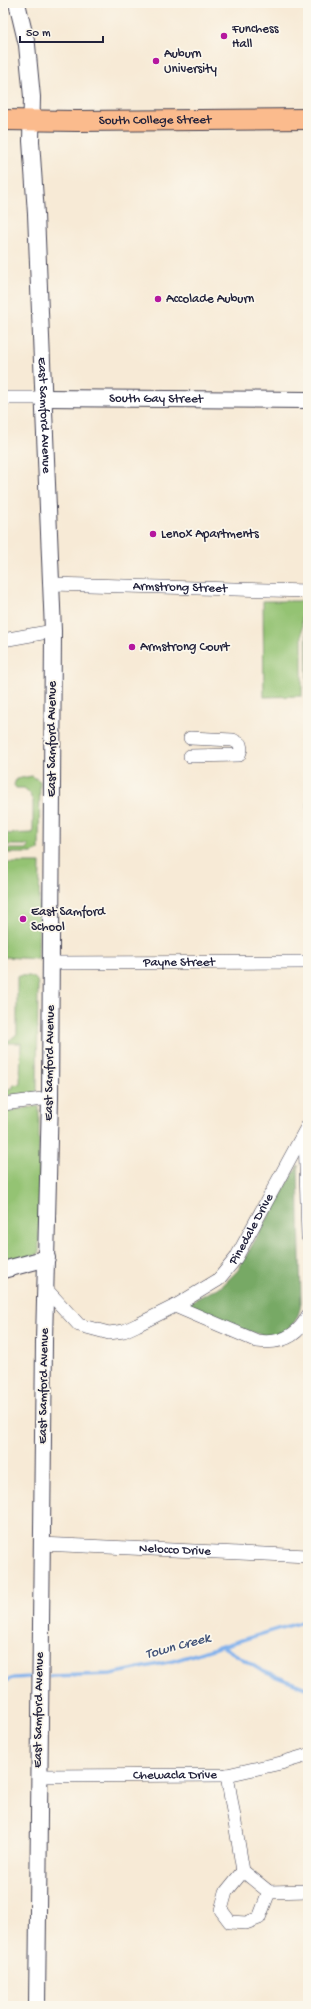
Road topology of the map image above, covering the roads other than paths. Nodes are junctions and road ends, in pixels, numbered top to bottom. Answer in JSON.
{"nodes":[{"id":1,"x":17,"y":3,"type":"edge"},
{"id":2,"x":308,"y":119,"type":"edge"},
{"id":3,"x":3,"y":120,"type":"edge"},
{"id":4,"x":32,"y":120,"type":"junction"},
{"id":5,"x":3,"y":398,"type":"edge"},
{"id":6,"x":42,"y":398,"type":"junction"},
{"id":7,"x":308,"y":400,"type":"edge"},
{"id":8,"x":52,"y":584,"type":"junction"},
{"id":9,"x":308,"y":591,"type":"edge"},
{"id":10,"x":53,"y":631,"type":"junction"},
{"id":11,"x":3,"y":640,"type":"edge"},
{"id":12,"x":190,"y":738,"type":"dead end"},
{"id":13,"x":190,"y":756,"type":"dead end"},
{"id":14,"x":308,"y":962,"type":"edge"},
{"id":15,"x":51,"y":963,"type":"junction"},
{"id":16,"x":50,"y":1098,"type":"junction"},
{"id":17,"x":3,"y":1104,"type":"edge"},
{"id":18,"x":307,"y":1128,"type":"edge"},
{"id":19,"x":308,"y":1237,"type":"edge"},
{"id":20,"x":47,"y":1258,"type":"junction"},
{"id":21,"x":3,"y":1270,"type":"edge"},
{"id":22,"x":46,"y":1289,"type":"junction"},
{"id":23,"x":175,"y":1306,"type":"junction"},
{"id":24,"x":308,"y":1315,"type":"edge"},
{"id":25,"x":41,"y":1544,"type":"junction"},
{"id":26,"x":308,"y":1556,"type":"edge"},
{"id":27,"x":308,"y":1755,"type":"edge"},
{"id":28,"x":227,"y":1775,"type":"junction"},
{"id":29,"x":39,"y":1776,"type":"junction"},
{"id":30,"x":242,"y":1871,"type":"junction"},
{"id":31,"x":308,"y":1891,"type":"edge"},
{"id":32,"x":269,"y":1892,"type":"junction"},
{"id":33,"x":37,"y":2006,"type":"edge"}],
"edges":[{"from":1,"to":4,"type":"street","name":"East Samford Avenue"},
{"from":2,"to":4,"type":"main road","name":"South College Street"},
{"from":3,"to":4,"type":"main road","name":"South College Street"},
{"from":4,"to":6,"type":"street","name":"East Samford Avenue"},
{"from":5,"to":6,"type":"street","name":"South Gay Street"},
{"from":6,"to":7,"type":"street","name":"South Gay Street"},
{"from":6,"to":8,"type":"street","name":"East Samford Avenue"},
{"from":8,"to":9,"type":"street","name":"Armstrong Street"},
{"from":8,"to":10,"type":"street","name":"East Samford Avenue"},
{"from":10,"to":11,"type":"street"},
{"from":10,"to":15,"type":"street","name":"East Samford Avenue"},
{"from":12,"to":13,"type":"street"},
{"from":14,"to":15,"type":"street","name":"Payne Street"},
{"from":15,"to":16,"type":"street","name":"East Samford Avenue"},
{"from":16,"to":17,"type":"street"},
{"from":16,"to":20,"type":"street","name":"East Samford Avenue"},
{"from":18,"to":19,"type":"street","name":"Pinedale Drive"},
{"from":18,"to":23,"type":"street","name":"Pinedale Drive"},
{"from":20,"to":21,"type":"street"},
{"from":20,"to":22,"type":"street","name":"East Samford Avenue"},
{"from":22,"to":23,"type":"street","name":"Pinedale Drive"},
{"from":22,"to":25,"type":"street","name":"East Samford Avenue"},
{"from":23,"to":24,"type":"street"},
{"from":25,"to":26,"type":"street","name":"Nelocco Drive"},
{"from":25,"to":29,"type":"street","name":"East Samford Avenue"},
{"from":27,"to":28,"type":"street","name":"Chewacla Drive"},
{"from":28,"to":29,"type":"street","name":"Chewacla Drive"},
{"from":28,"to":30,"type":"street"},
{"from":29,"to":33,"type":"street","name":"East Samford Avenue"},
{"from":30,"to":32,"type":"street"},
{"from":30,"to":32,"type":"street"},
{"from":31,"to":32,"type":"street"}]}
